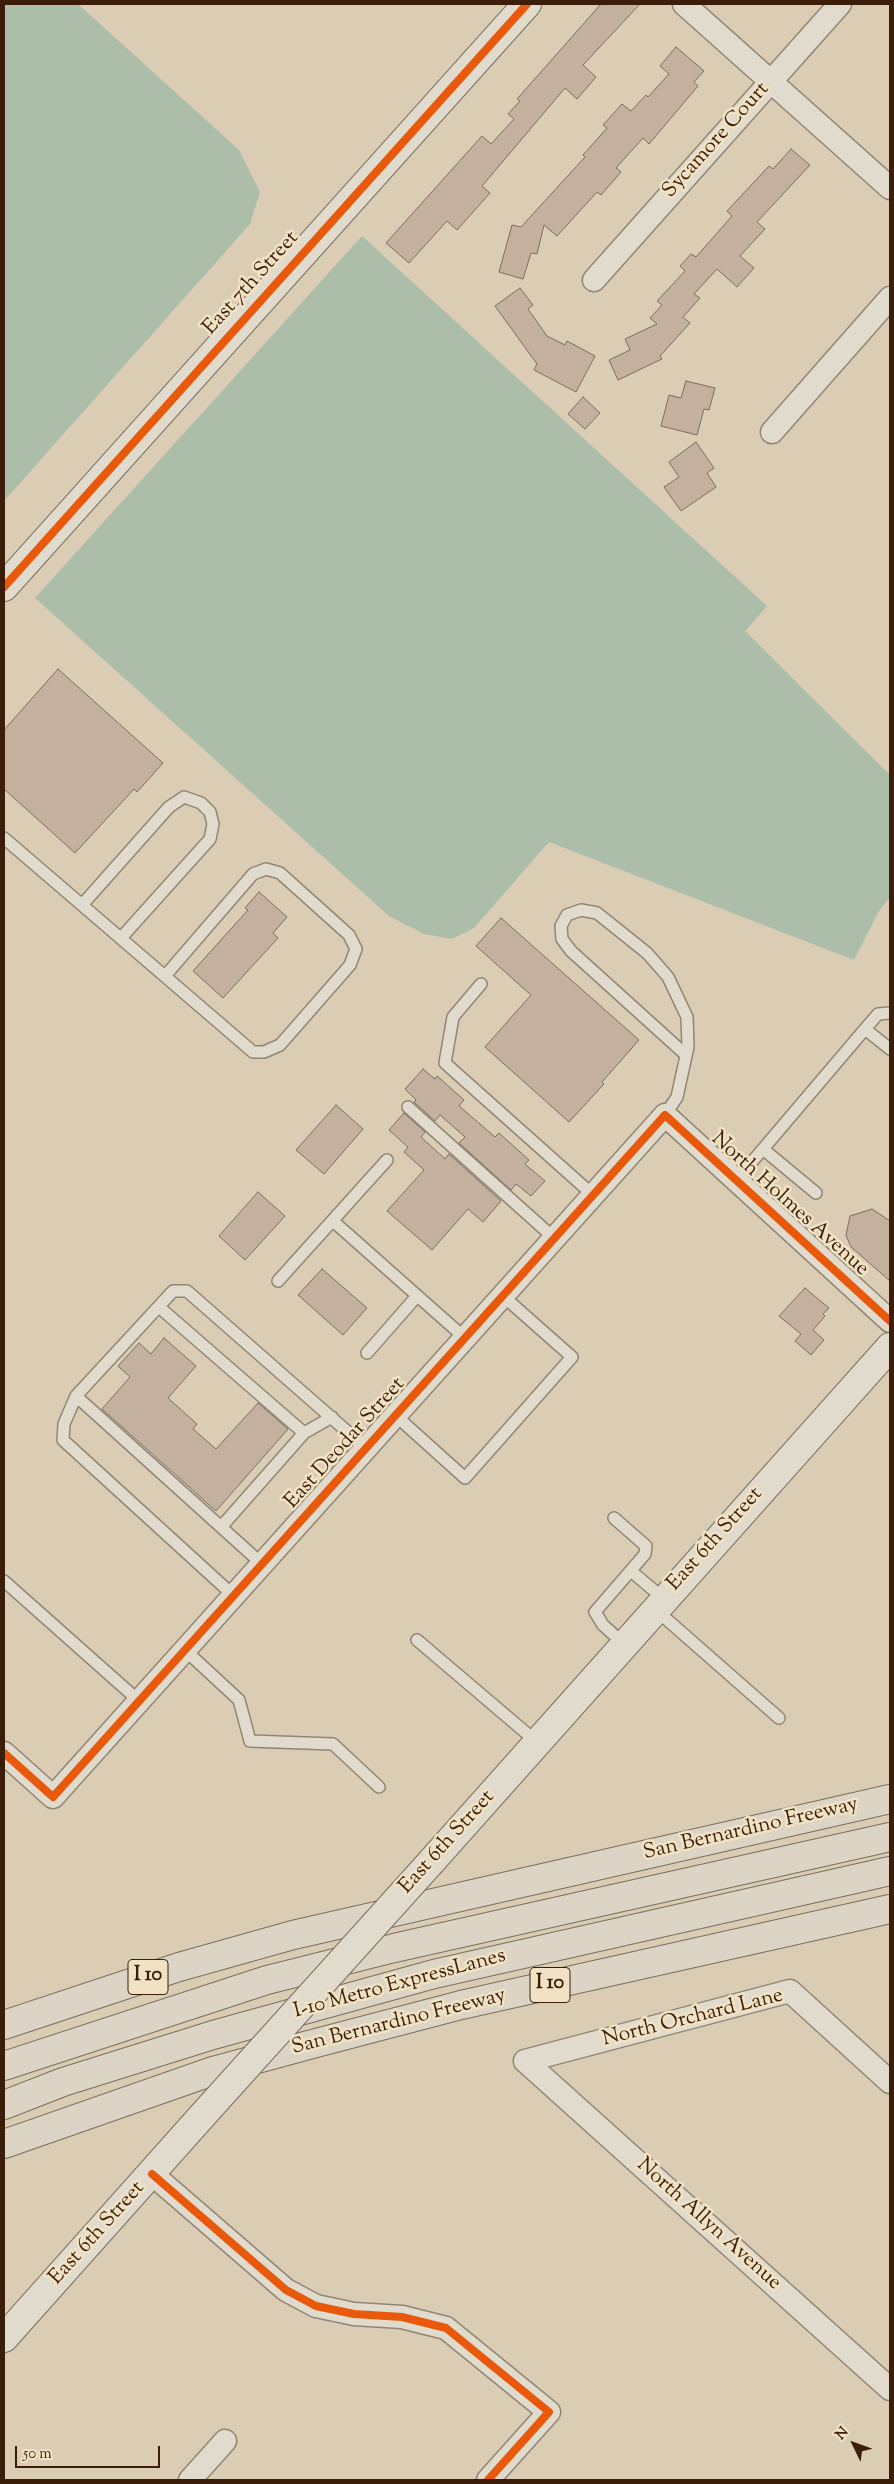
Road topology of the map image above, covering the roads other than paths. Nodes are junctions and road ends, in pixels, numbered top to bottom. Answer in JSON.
{"nodes":[{"id":1,"x":527,"y":4,"type":"edge"},
{"id":2,"x":684,"y":4,"type":"edge"},
{"id":3,"x":840,"y":4,"type":"edge"},
{"id":4,"x":770,"y":81,"type":"junction"},
{"id":5,"x":890,"y":188,"type":"edge"},
{"id":6,"x":594,"y":280,"type":"dead end"},
{"id":7,"x":890,"y":298,"type":"edge"},
{"id":8,"x":772,"y":432,"type":"dead end"},
{"id":9,"x":4,"y":587,"type":"edge"},
{"id":10,"x":4,"y":838,"type":"edge"},
{"id":11,"x":82,"y":906,"type":"junction"},
{"id":12,"x":121,"y":938,"type":"junction"},
{"id":13,"x":164,"y":976,"type":"junction"},
{"id":14,"x":482,"y":984,"type":"dead end"},
{"id":15,"x":890,"y":1013,"type":"edge"},
{"id":16,"x":865,"y":1029,"type":"junction"},
{"id":17,"x":890,"y":1049,"type":"edge"},
{"id":18,"x":686,"y":1055,"type":"junction"},
{"id":19,"x":408,"y":1107,"type":"dead end"},
{"id":20,"x":664,"y":1115,"type":"junction"},
{"id":21,"x":763,"y":1149,"type":"junction"},
{"id":22,"x":387,"y":1160,"type":"dead end"},
{"id":23,"x":736,"y":1180,"type":"junction"},
{"id":24,"x":816,"y":1193,"type":"dead end"},
{"id":25,"x":593,"y":1195,"type":"junction"},
{"id":26,"x":332,"y":1220,"type":"junction"},
{"id":27,"x":554,"y":1238,"type":"junction"},
{"id":28,"x":278,"y":1281,"type":"dead end"},
{"id":29,"x":417,"y":1296,"type":"junction"},
{"id":30,"x":503,"y":1296,"type":"junction"},
{"id":31,"x":159,"y":1307,"type":"junction"},
{"id":32,"x":890,"y":1321,"type":"edge"},
{"id":33,"x":465,"y":1338,"type":"junction"},
{"id":34,"x":890,"y":1346,"type":"edge"},
{"id":35,"x":367,"y":1353,"type":"dead end"},
{"id":36,"x":76,"y":1396,"type":"junction"},
{"id":37,"x":395,"y":1416,"type":"junction"},
{"id":38,"x":332,"y":1417,"type":"junction"},
{"id":39,"x":304,"y":1434,"type":"junction"},
{"id":40,"x":366,"y":1448,"type":"junction"},
{"id":41,"x":614,"y":1518,"type":"dead end"},
{"id":42,"x":222,"y":1526,"type":"junction"},
{"id":43,"x":262,"y":1564,"type":"junction"},
{"id":44,"x":631,"y":1571,"type":"junction"},
{"id":45,"x":4,"y":1581,"type":"edge"},
{"id":46,"x":234,"y":1596,"type":"junction"},
{"id":47,"x":659,"y":1604,"type":"junction"},
{"id":48,"x":417,"y":1640,"type":"dead end"},
{"id":49,"x":624,"y":1644,"type":"junction"},
{"id":50,"x":185,"y":1650,"type":"junction"},
{"id":51,"x":139,"y":1701,"type":"junction"},
{"id":52,"x":779,"y":1718,"type":"dead end"},
{"id":53,"x":538,"y":1743,"type":"junction"},
{"id":54,"x":4,"y":1753,"type":"edge"},
{"id":55,"x":379,"y":1787,"type":"dead end"},
{"id":56,"x":890,"y":1799,"type":"edge"},
{"id":57,"x":890,"y":1837,"type":"edge"},
{"id":58,"x":890,"y":1871,"type":"edge"},
{"id":59,"x":890,"y":1910,"type":"edge"},
{"id":60,"x":179,"y":1967,"type":"junction"},
{"id":61,"x":4,"y":2025,"type":"edge"},
{"id":62,"x":525,"y":2061,"type":"joint"},
{"id":63,"x":4,"y":2065,"type":"edge"},
{"id":64,"x":890,"y":2082,"type":"edge"},
{"id":65,"x":4,"y":2104,"type":"edge"},
{"id":66,"x":4,"y":2144,"type":"edge"},
{"id":67,"x":152,"y":2174,"type":"junction"},
{"id":68,"x":4,"y":2338,"type":"edge"},
{"id":69,"x":890,"y":2389,"type":"edge"},
{"id":70,"x":225,"y":2440,"type":"dead end"},
{"id":71,"x":190,"y":2480,"type":"edge"},
{"id":72,"x":488,"y":2480,"type":"edge"}],
"edges":[{"from":1,"to":9,"type":"main road","name":"East 7th Street"},
{"from":2,"to":4,"type":"street"},
{"from":3,"to":4,"type":"street","name":"Sycamore Court"},
{"from":4,"to":5,"type":"street"},
{"from":4,"to":6,"type":"street","name":"Sycamore Court"},
{"from":7,"to":8,"type":"street"},
{"from":10,"to":11,"type":"lane"},
{"from":11,"to":12,"type":"lane"},
{"from":11,"to":12,"type":"lane"},
{"from":12,"to":13,"type":"lane"},
{"from":13,"to":13,"type":"lane"},
{"from":14,"to":25,"type":"lane"},
{"from":15,"to":16,"type":"lane"},
{"from":16,"to":17,"type":"lane"},
{"from":16,"to":21,"type":"lane"},
{"from":18,"to":18,"type":"lane"},
{"from":18,"to":20,"type":"lane"},
{"from":19,"to":27,"type":"lane"},
{"from":20,"to":23,"type":"street","name":"North Holmes Avenue"},
{"from":20,"to":25,"type":"street","name":"East Deodar Street"},
{"from":21,"to":23,"type":"lane"},
{"from":21,"to":24,"type":"lane"},
{"from":22,"to":26,"type":"lane"},
{"from":23,"to":32,"type":"street","name":"North Holmes Avenue"},
{"from":25,"to":27,"type":"street","name":"East Deodar Street"},
{"from":26,"to":28,"type":"lane"},
{"from":26,"to":29,"type":"lane"},
{"from":27,"to":30,"type":"street","name":"East Deodar Street"},
{"from":29,"to":33,"type":"lane"},
{"from":29,"to":35,"type":"lane"},
{"from":30,"to":33,"type":"street","name":"East Deodar Street"},
{"from":30,"to":37,"type":"lane"},
{"from":31,"to":36,"type":"lane"},
{"from":31,"to":38,"type":"lane"},
{"from":31,"to":39,"type":"lane"},
{"from":33,"to":37,"type":"street","name":"East Deodar Street"},
{"from":34,"to":47,"type":"main road","name":"East 6th Street"},
{"from":36,"to":42,"type":"lane"},
{"from":36,"to":46,"type":"lane"},
{"from":37,"to":40,"type":"street","name":"East Deodar Street"},
{"from":38,"to":39,"type":"lane"},
{"from":38,"to":40,"type":"lane"},
{"from":39,"to":42,"type":"lane"},
{"from":40,"to":43,"type":"street","name":"East Deodar Street"},
{"from":41,"to":44,"type":"lane"},
{"from":42,"to":43,"type":"lane"},
{"from":43,"to":46,"type":"street","name":"East Deodar Street"},
{"from":44,"to":47,"type":"lane"},
{"from":44,"to":49,"type":"lane"},
{"from":45,"to":51,"type":"lane"},
{"from":46,"to":50,"type":"street","name":"East Deodar Street"},
{"from":47,"to":49,"type":"main road","name":"East 6th Street"},
{"from":47,"to":52,"type":"lane"},
{"from":48,"to":53,"type":"lane"},
{"from":49,"to":53,"type":"main road","name":"East 6th Street"},
{"from":50,"to":51,"type":"street","name":"East Deodar Street"},
{"from":50,"to":55,"type":"lane"},
{"from":51,"to":54,"type":"street","name":"East Deodar Street"},
{"from":53,"to":67,"type":"main road","name":"East 6th Street","bridge":true},
{"from":56,"to":60,"type":"highway","name":"San Bernardino Freeway","number":"I 10"},
{"from":57,"to":63,"type":"highway","name":"I-10 Metro ExpressLanes"},
{"from":58,"to":65,"type":"highway","name":"I-10 Metro ExpressLanes"},
{"from":59,"to":66,"type":"highway","name":"San Bernardino Freeway","number":"I 10"},
{"from":60,"to":61,"type":"highway","name":"San Bernardino Freeway","number":"I 10"},
{"from":60,"to":63,"type":"highway"},
{"from":62,"to":64,"type":"street","name":"North Orchard Lane"},
{"from":62,"to":69,"type":"street","name":"North Allyn Avenue"},
{"from":67,"to":68,"type":"main road","name":"East 6th Street"},
{"from":67,"to":72,"type":"street"},
{"from":70,"to":71,"type":"street"}]}
